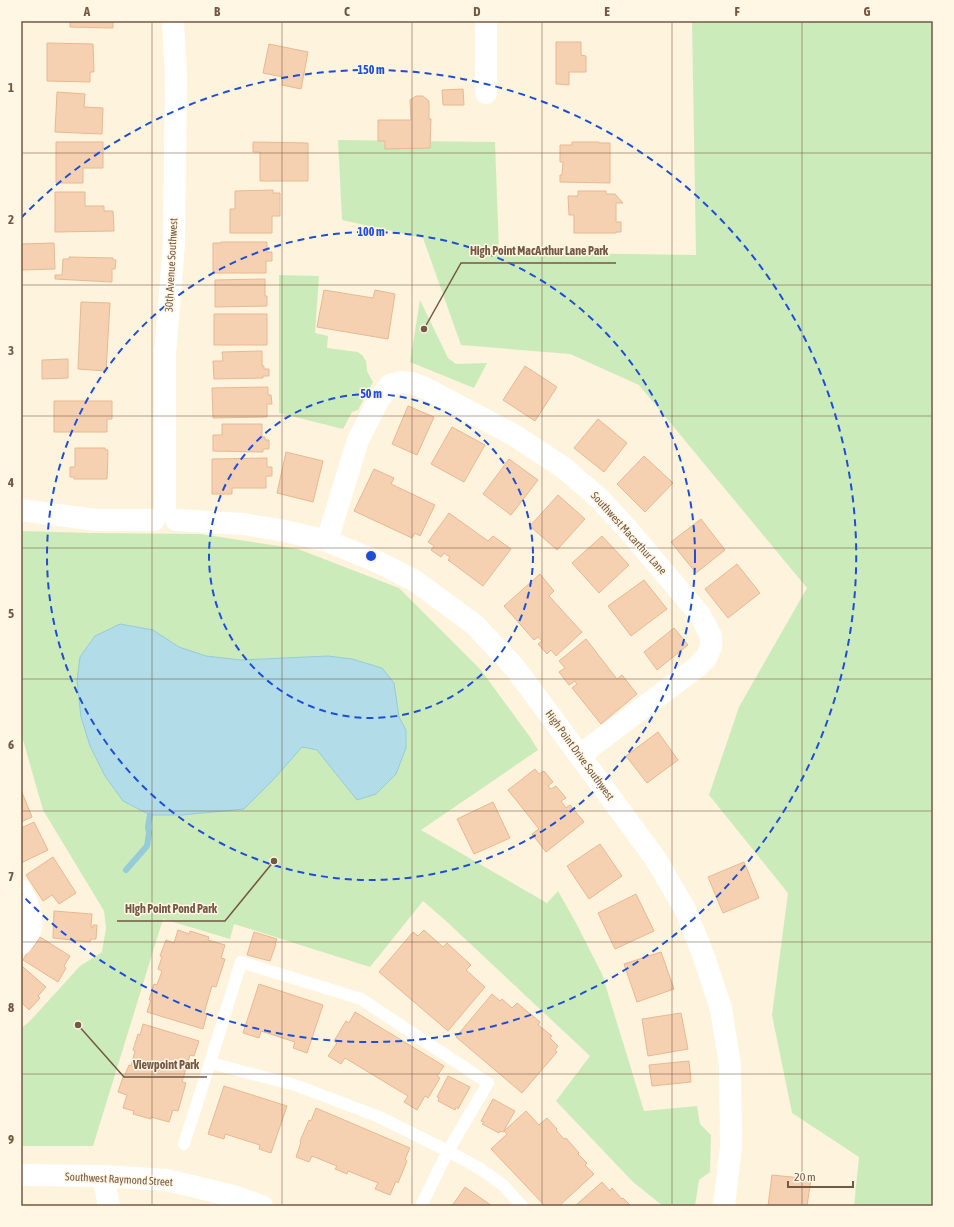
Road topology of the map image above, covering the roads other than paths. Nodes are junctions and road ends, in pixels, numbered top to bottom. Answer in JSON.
{"nodes":[{"id":1,"x":173,"y":21,"type":"edge"},
{"id":2,"x":486,"y":21,"type":"edge"},
{"id":3,"x":486,"y":92,"type":"dead end"},
{"id":4,"x":21,"y":510,"type":"edge"},
{"id":5,"x":165,"y":516,"type":"junction"},
{"id":6,"x":327,"y":541,"type":"junction"},
{"id":7,"x":580,"y":755,"type":"junction"},
{"id":8,"x":21,"y":890,"type":"edge"},
{"id":9,"x":21,"y":944,"type":"edge"},
{"id":10,"x":210,"y":1063,"type":"junction"},
{"id":11,"x":184,"y":1144,"type":"dead end"},
{"id":12,"x":448,"y":1151,"type":"junction"},
{"id":13,"x":21,"y":1175,"type":"edge"},
{"id":14,"x":103,"y":1176,"type":"junction"},
{"id":15,"x":109,"y":1206,"type":"edge"},
{"id":16,"x":262,"y":1206,"type":"edge"},
{"id":17,"x":421,"y":1206,"type":"edge"},
{"id":18,"x":522,"y":1206,"type":"edge"},
{"id":19,"x":724,"y":1206,"type":"edge"}],
"edges":[{"from":1,"to":5,"type":"street","name":"30th Avenue Southwest"},
{"from":2,"to":3,"type":"street"},
{"from":4,"to":5,"type":"street","name":"High Point Drive Southwest"},
{"from":5,"to":6,"type":"street","name":"High Point Drive Southwest"},
{"from":6,"to":7,"type":"street","name":"High Point Drive Southwest"},
{"from":6,"to":7,"type":"street","name":"Southwest Macarthur Lane"},
{"from":7,"to":19,"type":"street","name":"High Point Drive Southwest"},
{"from":8,"to":9,"type":"street"},
{"from":10,"to":11,"type":"lane"},
{"from":10,"to":12,"type":"lane"},
{"from":10,"to":12,"type":"lane"},
{"from":12,"to":17,"type":"lane"},
{"from":12,"to":18,"type":"lane"},
{"from":13,"to":14,"type":"street","name":"Southwest Raymond Street"},
{"from":14,"to":15,"type":"street"},
{"from":14,"to":16,"type":"street","name":"Southwest Raymond Street"}]}
